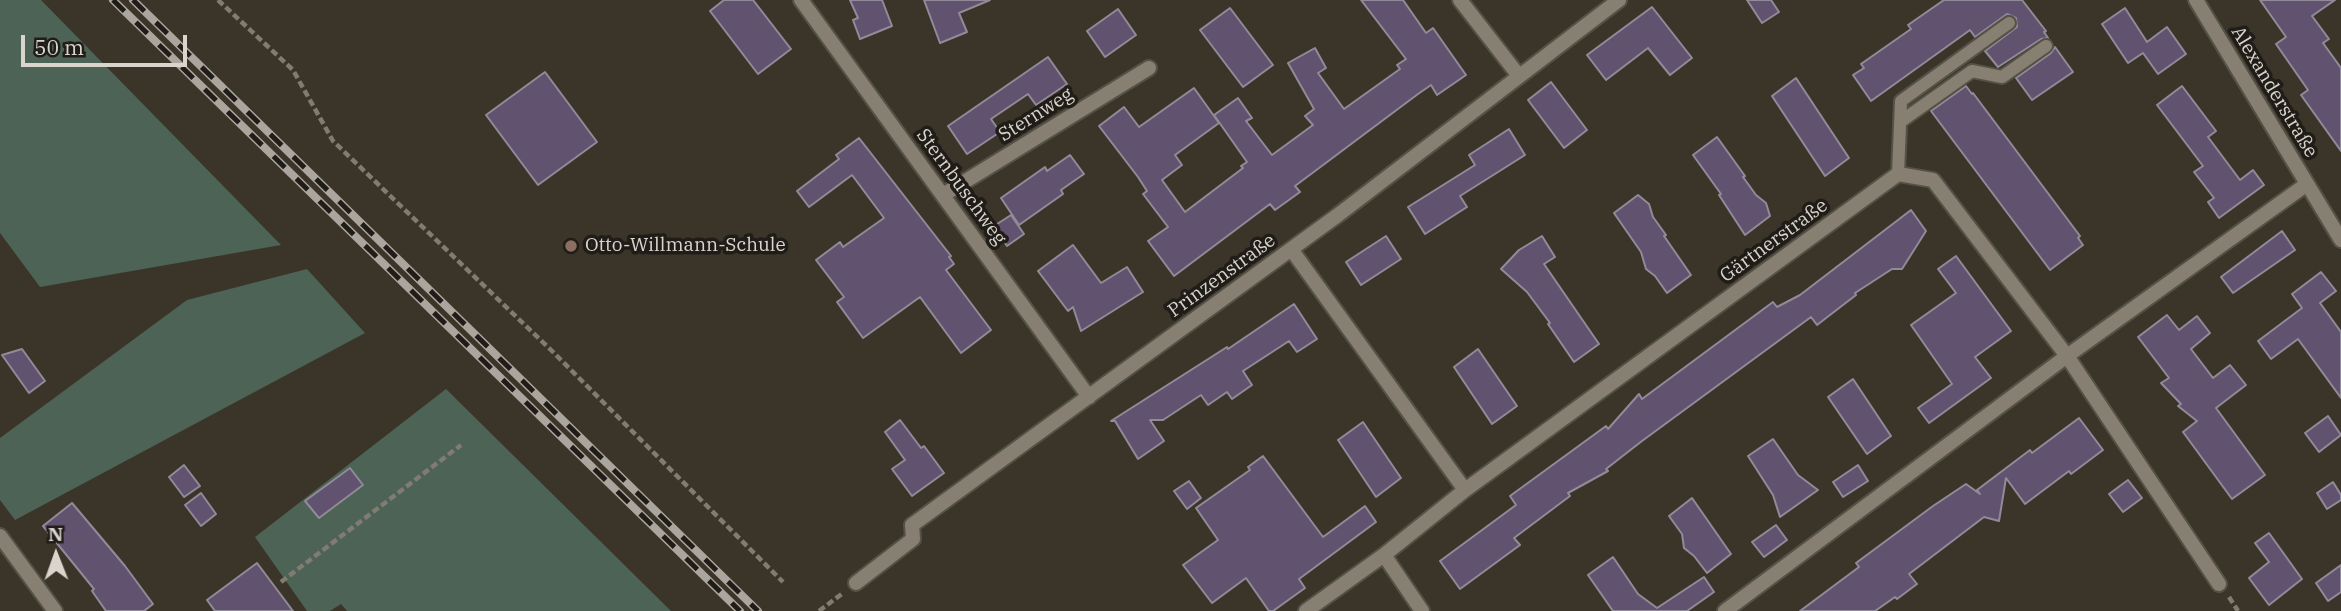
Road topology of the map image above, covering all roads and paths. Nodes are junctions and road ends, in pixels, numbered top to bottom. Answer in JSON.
{"nodes":[{"id":1,"x":218,"y":0,"type":"edge"},
{"id":2,"x":801,"y":0,"type":"edge"},
{"id":3,"x":1460,"y":0,"type":"edge"},
{"id":4,"x":1619,"y":0,"type":"edge"},
{"id":5,"x":2196,"y":0,"type":"edge"},
{"id":6,"x":2009,"y":23,"type":"dead end"},
{"id":7,"x":2046,"y":46,"type":"dead end"},
{"id":8,"x":1149,"y":68,"type":"dead end"},
{"id":9,"x":1519,"y":76,"type":"junction"},
{"id":10,"x":1900,"y":121,"type":"junction"},
{"id":11,"x":1898,"y":174,"type":"junction"},
{"id":12,"x":2307,"y":184,"type":"junction"},
{"id":13,"x":943,"y":195,"type":"junction"},
{"id":14,"x":2341,"y":240,"type":"edge"},
{"id":15,"x":1291,"y":249,"type":"junction"},
{"id":16,"x":2067,"y":356,"type":"junction"},
{"id":17,"x":1089,"y":397,"type":"junction"},
{"id":18,"x":461,"y":444,"type":"dead end"},
{"id":19,"x":1465,"y":490,"type":"junction"},
{"id":20,"x":0,"y":536,"type":"edge"},
{"id":21,"x":1384,"y":555,"type":"junction"},
{"id":22,"x":281,"y":582,"type":"dead end"},
{"id":23,"x":783,"y":582,"type":"dead end"},
{"id":24,"x":856,"y":583,"type":"joint"},
{"id":25,"x":2219,"y":584,"type":"dead end"},
{"id":26,"x":55,"y":611,"type":"edge"},
{"id":27,"x":819,"y":611,"type":"edge"},
{"id":28,"x":1306,"y":611,"type":"edge"},
{"id":29,"x":1422,"y":611,"type":"edge"},
{"id":30,"x":1725,"y":611,"type":"edge"}],
"edges":[{"from":1,"to":23,"type":"path"},
{"from":2,"to":13,"type":"street","name":"Sternbuschweg"},
{"from":3,"to":9,"type":"street"},
{"from":4,"to":9,"type":"street","name":"Prinzenstraße"},
{"from":5,"to":12,"type":"street","name":"Alexanderstraße"},
{"from":6,"to":10,"type":"lane"},
{"from":7,"to":10,"type":"lane"},
{"from":8,"to":13,"type":"street","name":"Sternweg"},
{"from":9,"to":15,"type":"street","name":"Prinzenstraße"},
{"from":10,"to":11,"type":"lane"},
{"from":11,"to":16,"type":"street"},
{"from":11,"to":19,"type":"street","name":"Gärtnerstraße"},
{"from":12,"to":14,"type":"street","name":"Alexanderstraße"},
{"from":12,"to":16,"type":"street"},
{"from":13,"to":17,"type":"street","name":"Sternbuschweg"},
{"from":15,"to":17,"type":"street","name":"Prinzenstraße"},
{"from":15,"to":19,"type":"street"},
{"from":16,"to":25,"type":"street"},
{"from":16,"to":30,"type":"street"},
{"from":17,"to":24,"type":"street","name":"Prinzenstraße"},
{"from":18,"to":22,"type":"path"},
{"from":19,"to":21,"type":"street","name":"Gärtnerstraße"},
{"from":20,"to":26,"type":"street"},
{"from":21,"to":28,"type":"street","name":"Gärtnerstraße"},
{"from":21,"to":29,"type":"street"},
{"from":24,"to":27,"type":"path"}]}
